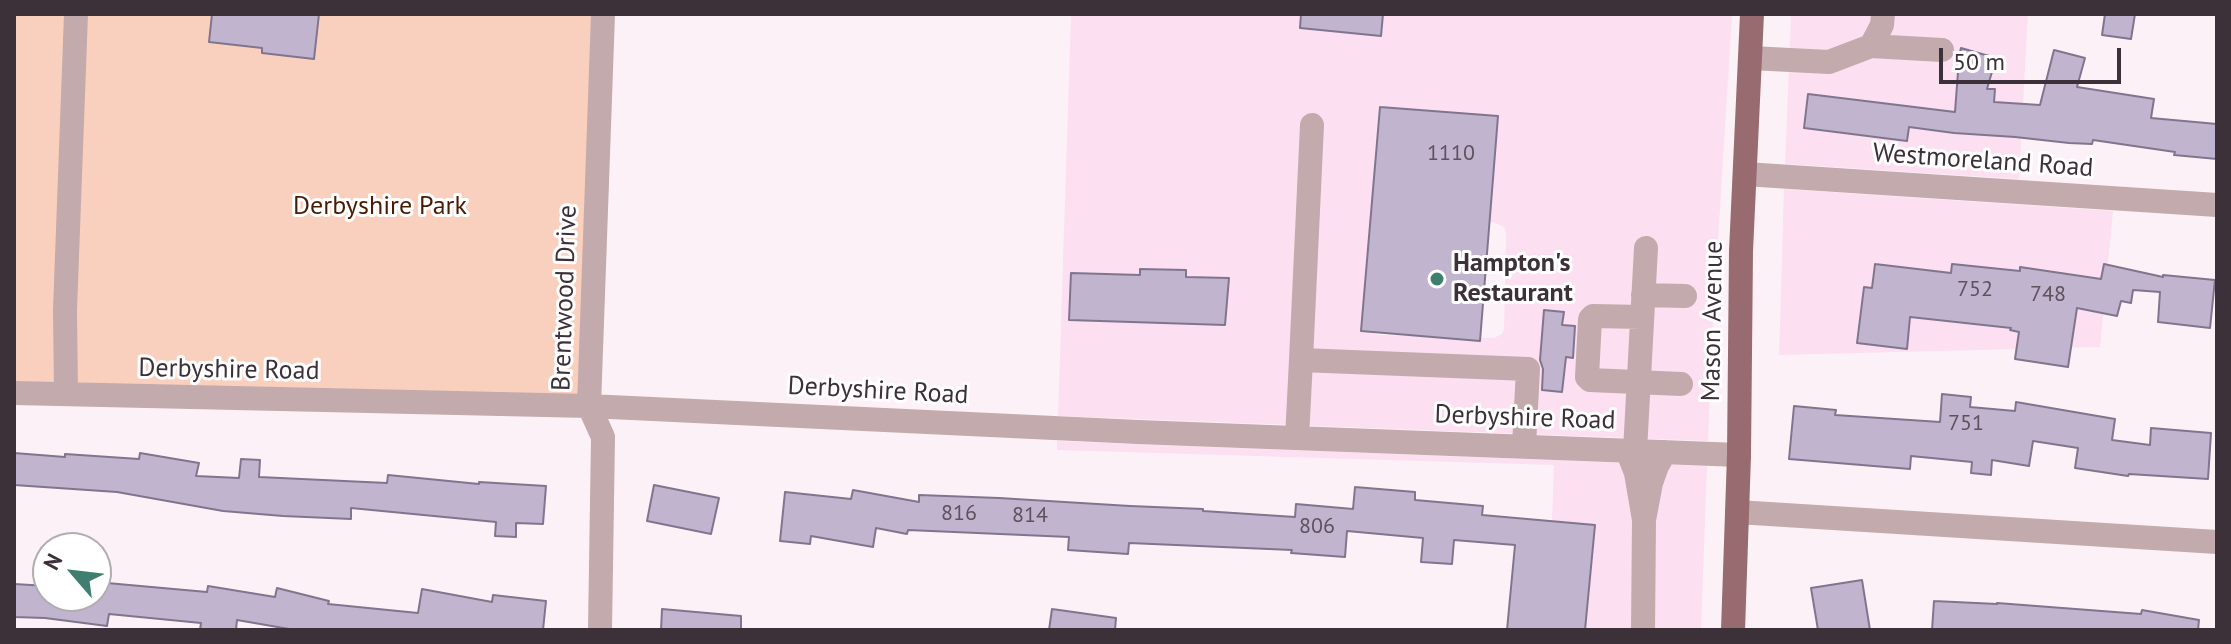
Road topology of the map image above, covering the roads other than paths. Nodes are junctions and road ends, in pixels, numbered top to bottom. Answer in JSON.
{"nodes":[{"id":1,"x":76,"y":14,"type":"edge"},
{"id":2,"x":603,"y":14,"type":"edge"},
{"id":3,"x":1752,"y":14,"type":"edge"},
{"id":4,"x":1883,"y":14,"type":"edge"},
{"id":5,"x":1871,"y":46,"type":"junction"},
{"id":6,"x":1942,"y":50,"type":"dead end"},
{"id":7,"x":1751,"y":58,"type":"junction"},
{"id":8,"x":1312,"y":125,"type":"dead end"},
{"id":9,"x":1745,"y":174,"type":"junction"},
{"id":10,"x":2217,"y":205,"type":"edge"},
{"id":11,"x":1646,"y":248,"type":"dead end"},
{"id":12,"x":1685,"y":296,"type":"dead end"},
{"id":13,"x":1642,"y":306,"type":"junction"},
{"id":14,"x":1301,"y":360,"type":"junction"},
{"id":15,"x":1638,"y":382,"type":"junction"},
{"id":16,"x":1681,"y":384,"type":"dead end"},
{"id":17,"x":14,"y":393,"type":"edge"},
{"id":18,"x":66,"y":394,"type":"junction"},
{"id":19,"x":589,"y":406,"type":"junction"},
{"id":20,"x":1297,"y":438,"type":"junction"},
{"id":21,"x":1524,"y":446,"type":"junction"},
{"id":22,"x":1631,"y":450,"type":"junction"},
{"id":23,"x":1665,"y":452,"type":"junction"},
{"id":24,"x":1739,"y":455,"type":"junction"},
{"id":25,"x":1737,"y":512,"type":"junction"},
{"id":26,"x":1644,"y":520,"type":"junction"},
{"id":27,"x":2217,"y":542,"type":"edge"},
{"id":28,"x":600,"y":630,"type":"edge"},
{"id":29,"x":1643,"y":630,"type":"edge"},
{"id":30,"x":1733,"y":630,"type":"edge"}],
"edges":[{"from":1,"to":18,"type":"street"},
{"from":2,"to":19,"type":"street","name":"Brentwood Drive"},
{"from":3,"to":7,"type":"main road","name":"Mason Avenue"},
{"from":4,"to":5,"type":"street"},
{"from":5,"to":6,"type":"street"},
{"from":5,"to":7,"type":"street"},
{"from":7,"to":9,"type":"main road","name":"Mason Avenue"},
{"from":8,"to":14,"type":"street"},
{"from":9,"to":10,"type":"street","name":"Westmoreland Road"},
{"from":9,"to":24,"type":"main road","name":"Mason Avenue"},
{"from":11,"to":13,"type":"street"},
{"from":12,"to":13,"type":"street"},
{"from":13,"to":15,"type":"street"},
{"from":13,"to":15,"type":"street"},
{"from":14,"to":20,"type":"street"},
{"from":14,"to":21,"type":"street"},
{"from":15,"to":16,"type":"street"},
{"from":15,"to":22,"type":"street"},
{"from":17,"to":18,"type":"street","name":"Derbyshire Road"},
{"from":18,"to":19,"type":"street","name":"Derbyshire Road"},
{"from":19,"to":20,"type":"street","name":"Derbyshire Road"},
{"from":19,"to":28,"type":"street","name":"Brentwood Drive"},
{"from":20,"to":21,"type":"street","name":"Derbyshire Road"},
{"from":21,"to":22,"type":"street","name":"Derbyshire Road"},
{"from":22,"to":23,"type":"street","name":"Derbyshire Road"},
{"from":22,"to":26,"type":"street"},
{"from":23,"to":24,"type":"street","name":"Derbyshire Road"},
{"from":23,"to":26,"type":"street"},
{"from":24,"to":25,"type":"main road","name":"Mason Avenue"},
{"from":25,"to":27,"type":"street"},
{"from":25,"to":30,"type":"main road","name":"Mason Avenue"},
{"from":26,"to":29,"type":"street"}]}
